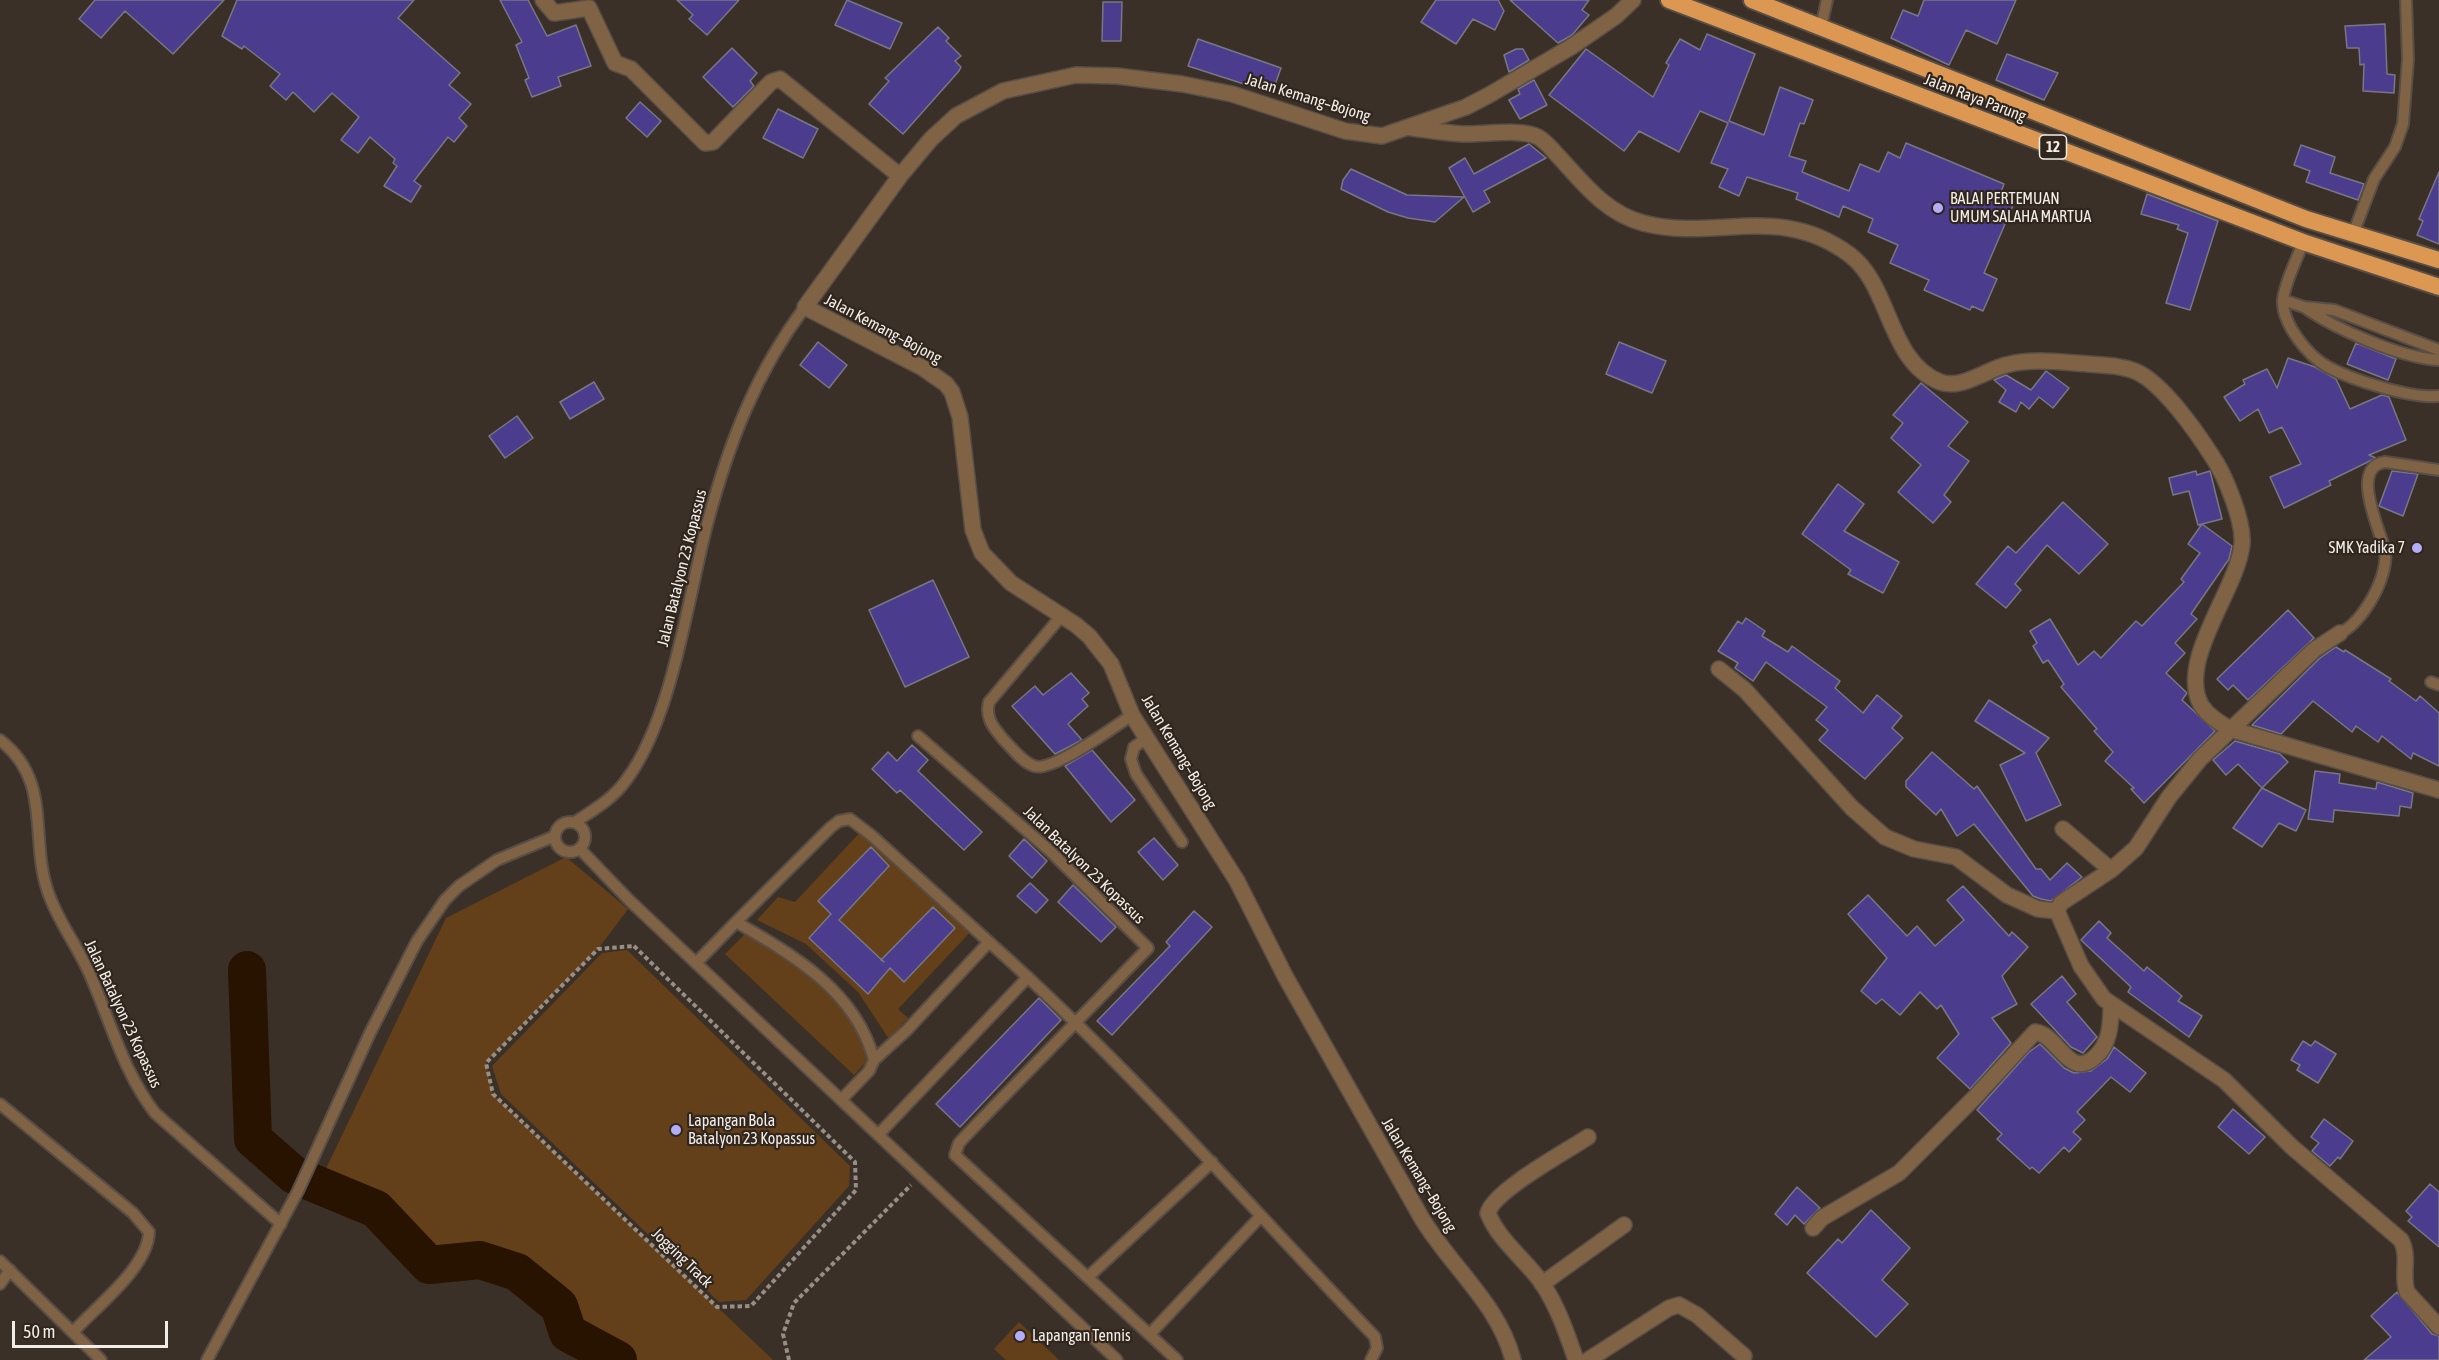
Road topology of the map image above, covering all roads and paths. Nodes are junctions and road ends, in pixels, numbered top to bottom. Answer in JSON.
{"nodes":[{"id":1,"x":543,"y":0,"type":"edge"},
{"id":2,"x":1633,"y":0,"type":"edge"},
{"id":3,"x":1669,"y":0,"type":"edge"},
{"id":4,"x":1752,"y":0,"type":"edge"},
{"id":5,"x":1827,"y":0,"type":"edge"},
{"id":6,"x":2406,"y":0,"type":"edge"},
{"id":7,"x":1821,"y":27,"type":"junction"},
{"id":8,"x":1409,"y":128,"type":"junction"},
{"id":9,"x":900,"y":176,"type":"junction"},
{"id":10,"x":2306,"y":219,"type":"junction"},
{"id":11,"x":2353,"y":234,"type":"junction"},
{"id":12,"x":2302,"y":242,"type":"junction"},
{"id":13,"x":2439,"y":260,"type":"edge"},
{"id":14,"x":2439,"y":287,"type":"edge"},
{"id":15,"x":2283,"y":300,"type":"junction"},
{"id":16,"x":805,"y":307,"type":"junction"},
{"id":17,"x":2304,"y":307,"type":"junction"},
{"id":18,"x":2439,"y":350,"type":"edge"},
{"id":19,"x":2439,"y":360,"type":"edge"},
{"id":20,"x":2439,"y":396,"type":"edge"},
{"id":21,"x":2439,"y":470,"type":"edge"},
{"id":22,"x":1063,"y":614,"type":"junction"},
{"id":23,"x":2340,"y":633,"type":"joint"},
{"id":24,"x":1719,"y":669,"type":"dead end"},
{"id":25,"x":1132,"y":715,"type":"junction"},
{"id":26,"x":2230,"y":729,"type":"junction"},
{"id":27,"x":918,"y":736,"type":"dead end"},
{"id":28,"x":1146,"y":739,"type":"junction"},
{"id":29,"x":0,"y":740,"type":"edge"},
{"id":30,"x":2439,"y":790,"type":"edge"},
{"id":31,"x":575,"y":822,"type":"junction"},
{"id":32,"x":2063,"y":829,"type":"dead end"},
{"id":33,"x":555,"y":836,"type":"junction"},
{"id":34,"x":1182,"y":842,"type":"dead end"},
{"id":35,"x":580,"y":849,"type":"junction"},
{"id":36,"x":2111,"y":870,"type":"junction"},
{"id":37,"x":2057,"y":911,"type":"junction"},
{"id":38,"x":736,"y":922,"type":"junction"},
{"id":39,"x":989,"y":942,"type":"junction"},
{"id":40,"x":634,"y":946,"type":"joint"},
{"id":41,"x":696,"y":963,"type":"junction"},
{"id":42,"x":1028,"y":977,"type":"junction"},
{"id":43,"x":2111,"y":1005,"type":"junction"},
{"id":44,"x":1075,"y":1025,"type":"junction"},
{"id":45,"x":874,"y":1060,"type":"junction"},
{"id":46,"x":841,"y":1100,"type":"junction"},
{"id":47,"x":0,"y":1104,"type":"edge"},
{"id":48,"x":878,"y":1136,"type":"junction"},
{"id":49,"x":1588,"y":1137,"type":"dead end"},
{"id":50,"x":1212,"y":1162,"type":"junction"},
{"id":51,"x":920,"y":1176,"type":"junction"},
{"id":52,"x":1260,"y":1217,"type":"junction"},
{"id":53,"x":281,"y":1224,"type":"junction"},
{"id":54,"x":1624,"y":1225,"type":"dead end"},
{"id":55,"x":1813,"y":1228,"type":"dead end"},
{"id":56,"x":0,"y":1261,"type":"edge"},
{"id":57,"x":10,"y":1270,"type":"junction"},
{"id":58,"x":1088,"y":1277,"type":"junction"},
{"id":59,"x":0,"y":1284,"type":"edge"},
{"id":60,"x":1542,"y":1284,"type":"junction"},
{"id":61,"x":2439,"y":1327,"type":"edge"},
{"id":62,"x":74,"y":1331,"type":"junction"},
{"id":63,"x":1150,"y":1334,"type":"junction"},
{"id":64,"x":1744,"y":1356,"type":"dead end"},
{"id":65,"x":101,"y":1360,"type":"edge"},
{"id":66,"x":207,"y":1360,"type":"edge"},
{"id":67,"x":789,"y":1360,"type":"edge"},
{"id":68,"x":1117,"y":1360,"type":"edge"},
{"id":69,"x":1177,"y":1360,"type":"edge"},
{"id":70,"x":1371,"y":1360,"type":"edge"},
{"id":71,"x":1513,"y":1360,"type":"edge"},
{"id":72,"x":1576,"y":1360,"type":"edge"},
{"id":73,"x":1588,"y":1360,"type":"edge"}],
"edges":[{"from":1,"to":9,"type":"street"},
{"from":2,"to":8,"type":"street","name":"Jalan Kemang–Bojong"},
{"from":3,"to":12,"type":"highway","name":"Jalan Raya Parung","number":"12"},
{"from":4,"to":7,"type":"highway","name":"Jalan Raya Parung","number":"12"},
{"from":5,"to":7,"type":"lane"},
{"from":6,"to":11,"type":"lane"},
{"from":7,"to":10,"type":"highway","name":"Jalan Raya Parung","number":"12"},
{"from":8,"to":9,"type":"street","name":"Jalan Kemang–Bojong"},
{"from":8,"to":26,"type":"street"},
{"from":9,"to":16,"type":"street","name":"Jalan Kemang–Bojong"},
{"from":10,"to":11,"type":"highway","name":"Jalan Raya Parung","number":"12"},
{"from":10,"to":12,"type":"highway"},
{"from":11,"to":13,"type":"highway","name":"Jalan Raya Parung","number":"12"},
{"from":12,"to":14,"type":"highway","name":"Jalan Raya Parung","number":"12"},
{"from":12,"to":15,"type":"lane"},
{"from":15,"to":17,"type":"lane"},
{"from":15,"to":20,"type":"lane"},
{"from":16,"to":22,"type":"street","name":"Jalan Kemang–Bojong"},
{"from":16,"to":31,"type":"lane","name":"Jalan Batalyon 23 Kopassus"},
{"from":17,"to":18,"type":"lane"},
{"from":17,"to":19,"type":"lane"},
{"from":21,"to":23,"type":"lane"},
{"from":22,"to":25,"type":"street","name":"Jalan Kemang–Bojong"},
{"from":22,"to":25,"type":"lane"},
{"from":23,"to":26,"type":"street"},
{"from":24,"to":37,"type":"street"},
{"from":25,"to":28,"type":"street","name":"Jalan Kemang–Bojong"},
{"from":26,"to":30,"type":"street"},
{"from":26,"to":36,"type":"street"},
{"from":27,"to":44,"type":"lane","name":"Jalan Batalyon 23 Kopassus"},
{"from":28,"to":34,"type":"lane"},
{"from":28,"to":71,"type":"street","name":"Jalan Kemang–Bojong"},
{"from":29,"to":53,"type":"lane","name":"Jalan Batalyon 23 Kopassus"},
{"from":31,"to":33,"type":"lane"},
{"from":31,"to":35,"type":"lane"},
{"from":32,"to":36,"type":"street"},
{"from":33,"to":35,"type":"lane"},
{"from":33,"to":53,"type":"lane"},
{"from":35,"to":41,"type":"lane"},
{"from":36,"to":37,"type":"street"},
{"from":37,"to":43,"type":"street"},
{"from":38,"to":39,"type":"lane"},
{"from":38,"to":41,"type":"lane"},
{"from":38,"to":45,"type":"lane"},
{"from":39,"to":42,"type":"lane"},
{"from":39,"to":45,"type":"lane"},
{"from":40,"to":40,"type":"path","name":"Jogging Track"},
{"from":41,"to":46,"type":"lane"},
{"from":42,"to":44,"type":"lane"},
{"from":42,"to":48,"type":"lane"},
{"from":43,"to":55,"type":"street"},
{"from":43,"to":61,"type":"street"},
{"from":44,"to":50,"type":"lane"},
{"from":44,"to":58,"type":"lane","name":"Jalan Batalyon 23 Kopassus"},
{"from":45,"to":46,"type":"lane"},
{"from":46,"to":48,"type":"lane"},
{"from":47,"to":62,"type":"lane"},
{"from":48,"to":51,"type":"lane"},
{"from":49,"to":60,"type":"street"},
{"from":50,"to":52,"type":"lane"},
{"from":50,"to":58,"type":"lane"},
{"from":51,"to":67,"type":"path"},
{"from":51,"to":68,"type":"lane"},
{"from":52,"to":63,"type":"lane"},
{"from":52,"to":70,"type":"lane"},
{"from":53,"to":66,"type":"lane"},
{"from":54,"to":60,"type":"street"},
{"from":56,"to":57,"type":"lane"},
{"from":57,"to":59,"type":"lane"},
{"from":57,"to":62,"type":"lane"},
{"from":58,"to":63,"type":"lane","name":"Jalan Batalyon 23 Kopassus"},
{"from":60,"to":72,"type":"street"},
{"from":62,"to":65,"type":"lane"},
{"from":63,"to":69,"type":"lane","name":"Jalan Batalyon 23 Kopassus"},
{"from":64,"to":73,"type":"street"}]}
